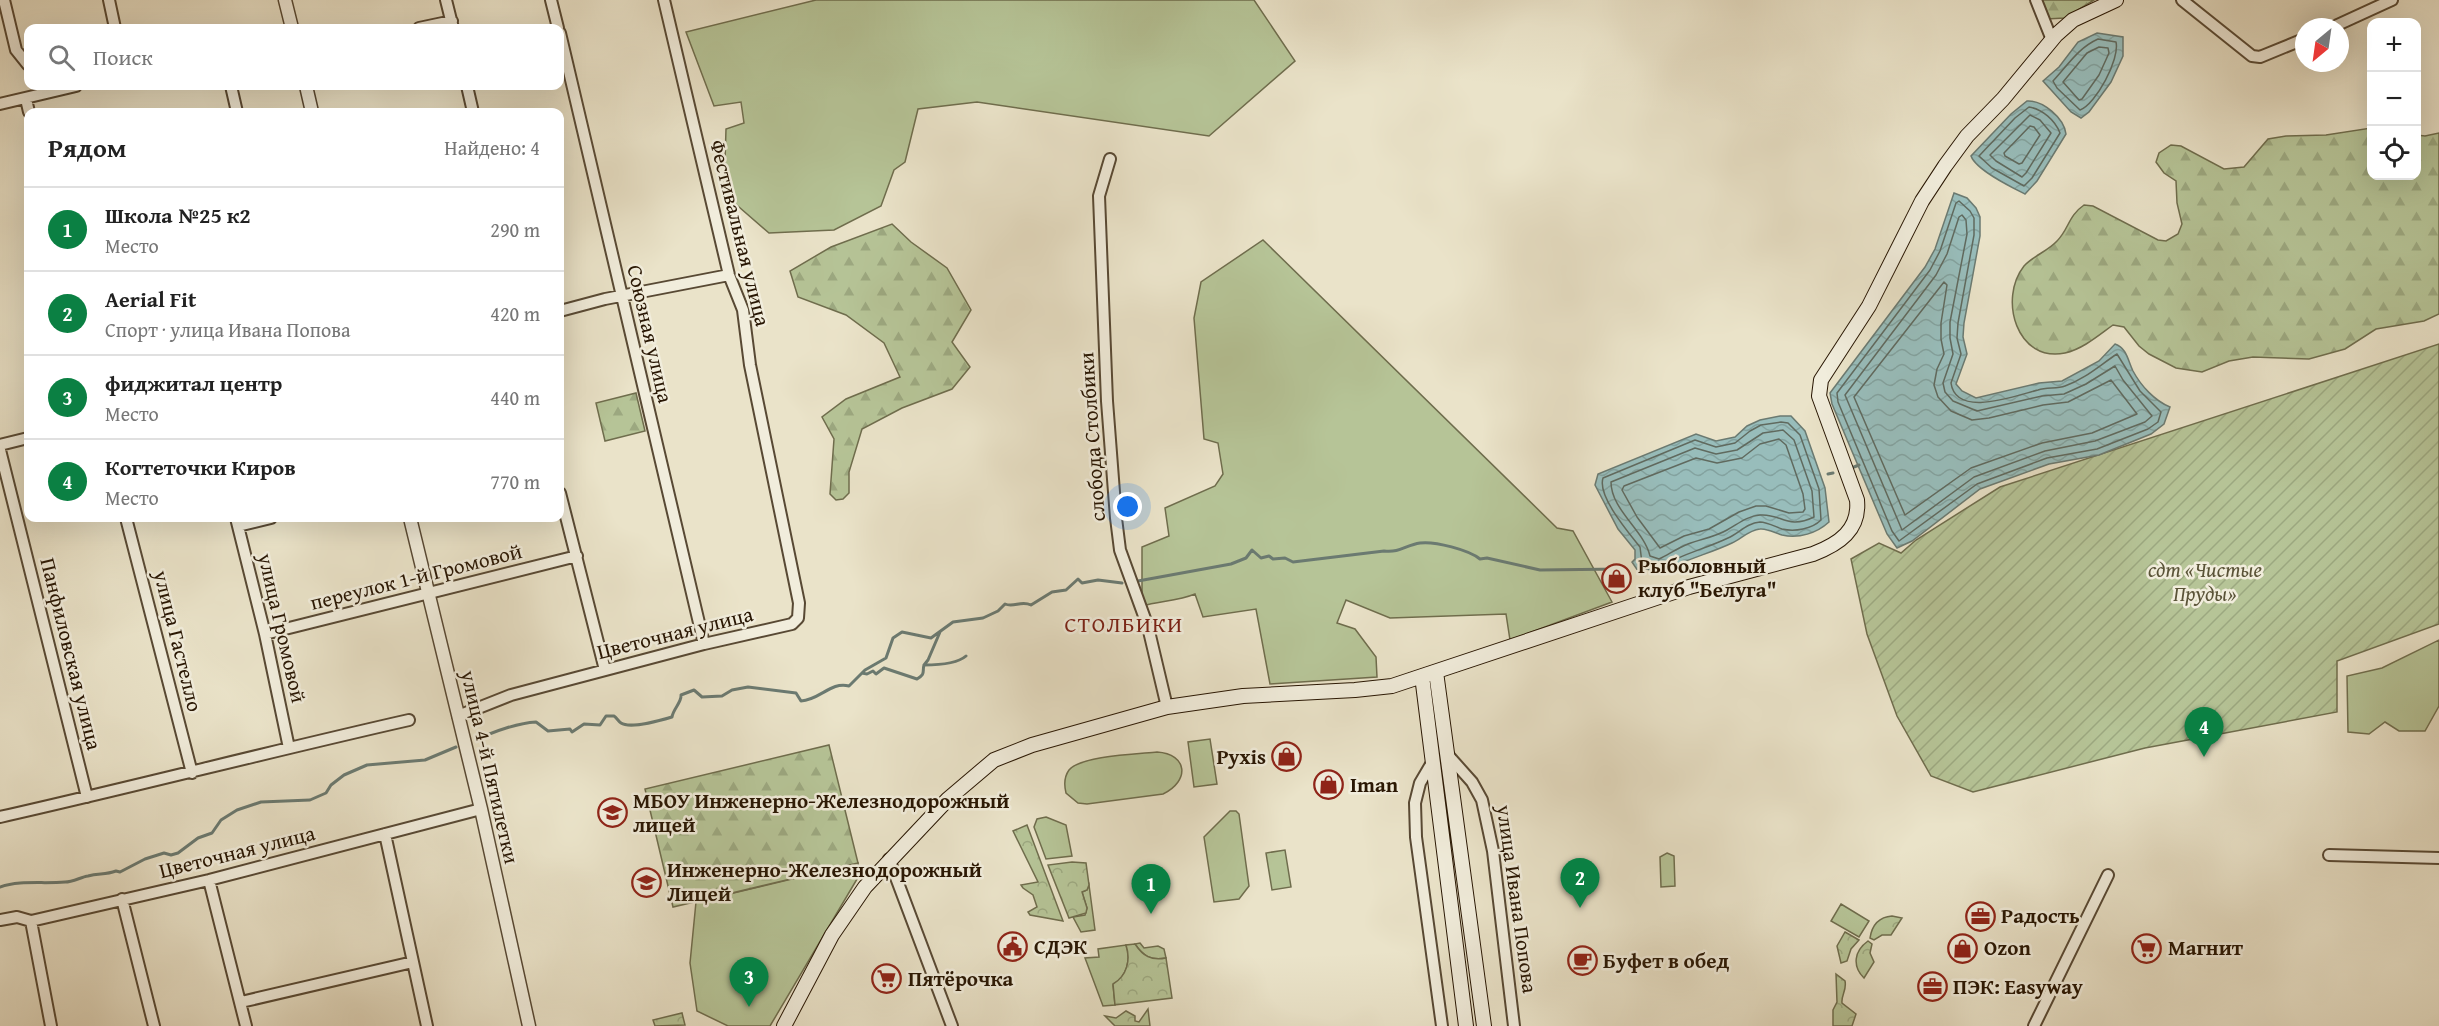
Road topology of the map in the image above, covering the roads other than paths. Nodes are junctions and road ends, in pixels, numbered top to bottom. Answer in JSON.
{"nodes":[{"id":1,"x":4,"y":0,"type":"edge"},
{"id":2,"x":109,"y":0,"type":"edge"},
{"id":3,"x":285,"y":0,"type":"edge"},
{"id":4,"x":446,"y":0,"type":"edge"},
{"id":5,"x":551,"y":0,"type":"edge"},
{"id":6,"x":664,"y":0,"type":"edge"},
{"id":7,"x":2036,"y":0,"type":"edge"},
{"id":8,"x":2116,"y":0,"type":"edge"},
{"id":9,"x":2182,"y":0,"type":"edge"},
{"id":10,"x":2392,"y":0,"type":"edge"},
{"id":11,"x":2349,"y":20,"type":"edge"},
{"id":12,"x":114,"y":24,"type":"edge"},
{"id":13,"x":291,"y":24,"type":"edge"},
{"id":14,"x":453,"y":24,"type":"edge"},
{"id":15,"x":557,"y":24,"type":"edge"},
{"id":16,"x":2052,"y":40,"type":"junction"},
{"id":17,"x":2295,"y":43,"type":"edge"},
{"id":18,"x":564,"y":51,"type":"edge"},
{"id":19,"x":24,"y":60,"type":"edge"},
{"id":20,"x":51,"y":90,"type":"edge"},
{"id":21,"x":232,"y":90,"type":"edge"},
{"id":22,"x":307,"y":90,"type":"edge"},
{"id":23,"x":467,"y":90,"type":"edge"},
{"id":24,"x":32,"y":93,"type":"edge"},
{"id":25,"x":0,"y":104,"type":"edge"},
{"id":26,"x":30,"y":108,"type":"edge"},
{"id":27,"x":236,"y":108,"type":"edge"},
{"id":28,"x":311,"y":108,"type":"edge"},
{"id":29,"x":472,"y":108,"type":"edge"},
{"id":30,"x":1110,"y":159,"type":"dead end"},
{"id":31,"x":729,"y":274,"type":"junction"},
{"id":32,"x":620,"y":296,"type":"junction"},
{"id":33,"x":564,"y":310,"type":"edge"},
{"id":34,"x":24,"y":439,"type":"edge"},
{"id":35,"x":0,"y":445,"type":"edge"},
{"id":36,"x":0,"y":450,"type":"edge"},
{"id":37,"x":564,"y":508,"type":"edge"},
{"id":38,"x":127,"y":522,"type":"edge"},
{"id":39,"x":237,"y":522,"type":"edge"},
{"id":40,"x":411,"y":522,"type":"edge"},
{"id":41,"x":577,"y":556,"type":"junction"},
{"id":42,"x":430,"y":594,"type":"junction"},
{"id":43,"x":798,"y":618,"type":"joint"},
{"id":44,"x":265,"y":634,"type":"junction"},
{"id":45,"x":704,"y":644,"type":"junction"},
{"id":46,"x":605,"y":670,"type":"junction"},
{"id":47,"x":1436,"y":672,"type":"junction"},
{"id":48,"x":1422,"y":676,"type":"junction"},
{"id":49,"x":1167,"y":707,"type":"junction"},
{"id":50,"x":458,"y":716,"type":"junction"},
{"id":51,"x":409,"y":720,"type":"dead end"},
{"id":52,"x":289,"y":748,"type":"junction"},
{"id":53,"x":1447,"y":754,"type":"junction"},
{"id":54,"x":1433,"y":761,"type":"junction"},
{"id":55,"x":192,"y":773,"type":"junction"},
{"id":56,"x":87,"y":797,"type":"junction"},
{"id":57,"x":481,"y":809,"type":"junction"},
{"id":58,"x":0,"y":817,"type":"edge"},
{"id":59,"x":385,"y":834,"type":"junction"},
{"id":60,"x":2329,"y":855,"type":"dead end"},
{"id":61,"x":2439,"y":858,"type":"edge"},
{"id":62,"x":889,"y":860,"type":"junction"},
{"id":63,"x":2108,"y":874,"type":"dead end"},
{"id":64,"x":209,"y":880,"type":"junction"},
{"id":65,"x":122,"y":899,"type":"junction"},
{"id":66,"x":0,"y":920,"type":"edge"},
{"id":67,"x":31,"y":921,"type":"junction"},
{"id":68,"x":413,"y":962,"type":"junction"},
{"id":69,"x":241,"y":1002,"type":"junction"},
{"id":70,"x":51,"y":1026,"type":"edge"},
{"id":71,"x":154,"y":1026,"type":"edge"},
{"id":72,"x":246,"y":1026,"type":"edge"},
{"id":73,"x":427,"y":1026,"type":"edge"},
{"id":74,"x":530,"y":1026,"type":"edge"},
{"id":75,"x":784,"y":1026,"type":"edge"},
{"id":76,"x":952,"y":1026,"type":"edge"},
{"id":77,"x":1442,"y":1026,"type":"edge"},
{"id":78,"x":1466,"y":1026,"type":"edge"},
{"id":79,"x":1484,"y":1026,"type":"edge"},
{"id":80,"x":1514,"y":1026,"type":"edge"},
{"id":81,"x":2034,"y":1026,"type":"edge"}],
"edges":[{"from":1,"to":19,"type":"street"},
{"from":2,"to":12,"type":"street"},
{"from":3,"to":13,"type":"street"},
{"from":4,"to":14,"type":"street"},
{"from":5,"to":15,"type":"street"},
{"from":6,"to":31,"type":"street","name":"Фестивальная улица"},
{"from":7,"to":16,"type":"street"},
{"from":8,"to":16,"type":"main road"},
{"from":9,"to":17,"type":"street"},
{"from":10,"to":11,"type":"street"},
{"from":16,"to":47,"type":"main road"},
{"from":18,"to":32,"type":"street","name":"Союзная улица"},
{"from":20,"to":24,"type":"street"},
{"from":21,"to":27,"type":"street"},
{"from":22,"to":28,"type":"street"},
{"from":23,"to":29,"type":"street"},
{"from":24,"to":25,"type":"street"},
{"from":24,"to":26,"type":"street"},
{"from":30,"to":49,"type":"street","name":"слобода Столбики"},
{"from":31,"to":32,"type":"street"},
{"from":31,"to":43,"type":"street","name":"Фестивальная улица"},
{"from":32,"to":33,"type":"street"},
{"from":32,"to":45,"type":"street","name":"Союзная улица"},
{"from":34,"to":35,"type":"street"},
{"from":36,"to":56,"type":"street","name":"Панфиловская улица"},
{"from":37,"to":41,"type":"street"},
{"from":38,"to":55,"type":"street","name":"улица Гастелло"},
{"from":39,"to":44,"type":"street","name":"улица Громовой"},
{"from":40,"to":42,"type":"street","name":"улица 4-й Пятилетки"},
{"from":41,"to":42,"type":"street","name":"переулок 1-й Громовой"},
{"from":41,"to":46,"type":"street"},
{"from":42,"to":44,"type":"street","name":"переулок 1-й Громовой"},
{"from":42,"to":50,"type":"street","name":"улица 4-й Пятилетки"},
{"from":43,"to":45,"type":"street","name":"Цветочная улица"},
{"from":44,"to":52,"type":"street","name":"улица Громовой"},
{"from":45,"to":46,"type":"street","name":"Цветочная улица"},
{"from":46,"to":50,"type":"street","name":"Цветочная улица"},
{"from":47,"to":48,"type":"main road"},
{"from":47,"to":53,"type":"main road"},
{"from":48,"to":49,"type":"main road"},
{"from":48,"to":54,"type":"main road"},
{"from":49,"to":62,"type":"main road"},
{"from":50,"to":57,"type":"street","name":"улица 4-й Пятилетки"},
{"from":51,"to":52,"type":"street"},
{"from":52,"to":55,"type":"street"},
{"from":53,"to":79,"type":"main road"},
{"from":53,"to":80,"type":"street","name":"улица Ивана Попова"},
{"from":54,"to":77,"type":"street"},
{"from":54,"to":78,"type":"main road"},
{"from":55,"to":56,"type":"street"},
{"from":56,"to":58,"type":"street"},
{"from":57,"to":59,"type":"street","name":"Цветочная улица"},
{"from":57,"to":74,"type":"street","name":"улица 4-й Пятилетки"},
{"from":59,"to":64,"type":"street","name":"Цветочная улица"},
{"from":59,"to":68,"type":"street"},
{"from":60,"to":61,"type":"street"},
{"from":62,"to":75,"type":"main road"},
{"from":62,"to":76,"type":"street"},
{"from":63,"to":81,"type":"street"},
{"from":64,"to":65,"type":"street","name":"Цветочная улица"},
{"from":64,"to":69,"type":"street"},
{"from":65,"to":67,"type":"street","name":"Цветочная улица"},
{"from":65,"to":71,"type":"street"},
{"from":66,"to":67,"type":"street","name":"Цветочная улица"},
{"from":67,"to":70,"type":"street"},
{"from":68,"to":69,"type":"street"},
{"from":68,"to":73,"type":"street"},
{"from":69,"to":72,"type":"street"}]}
